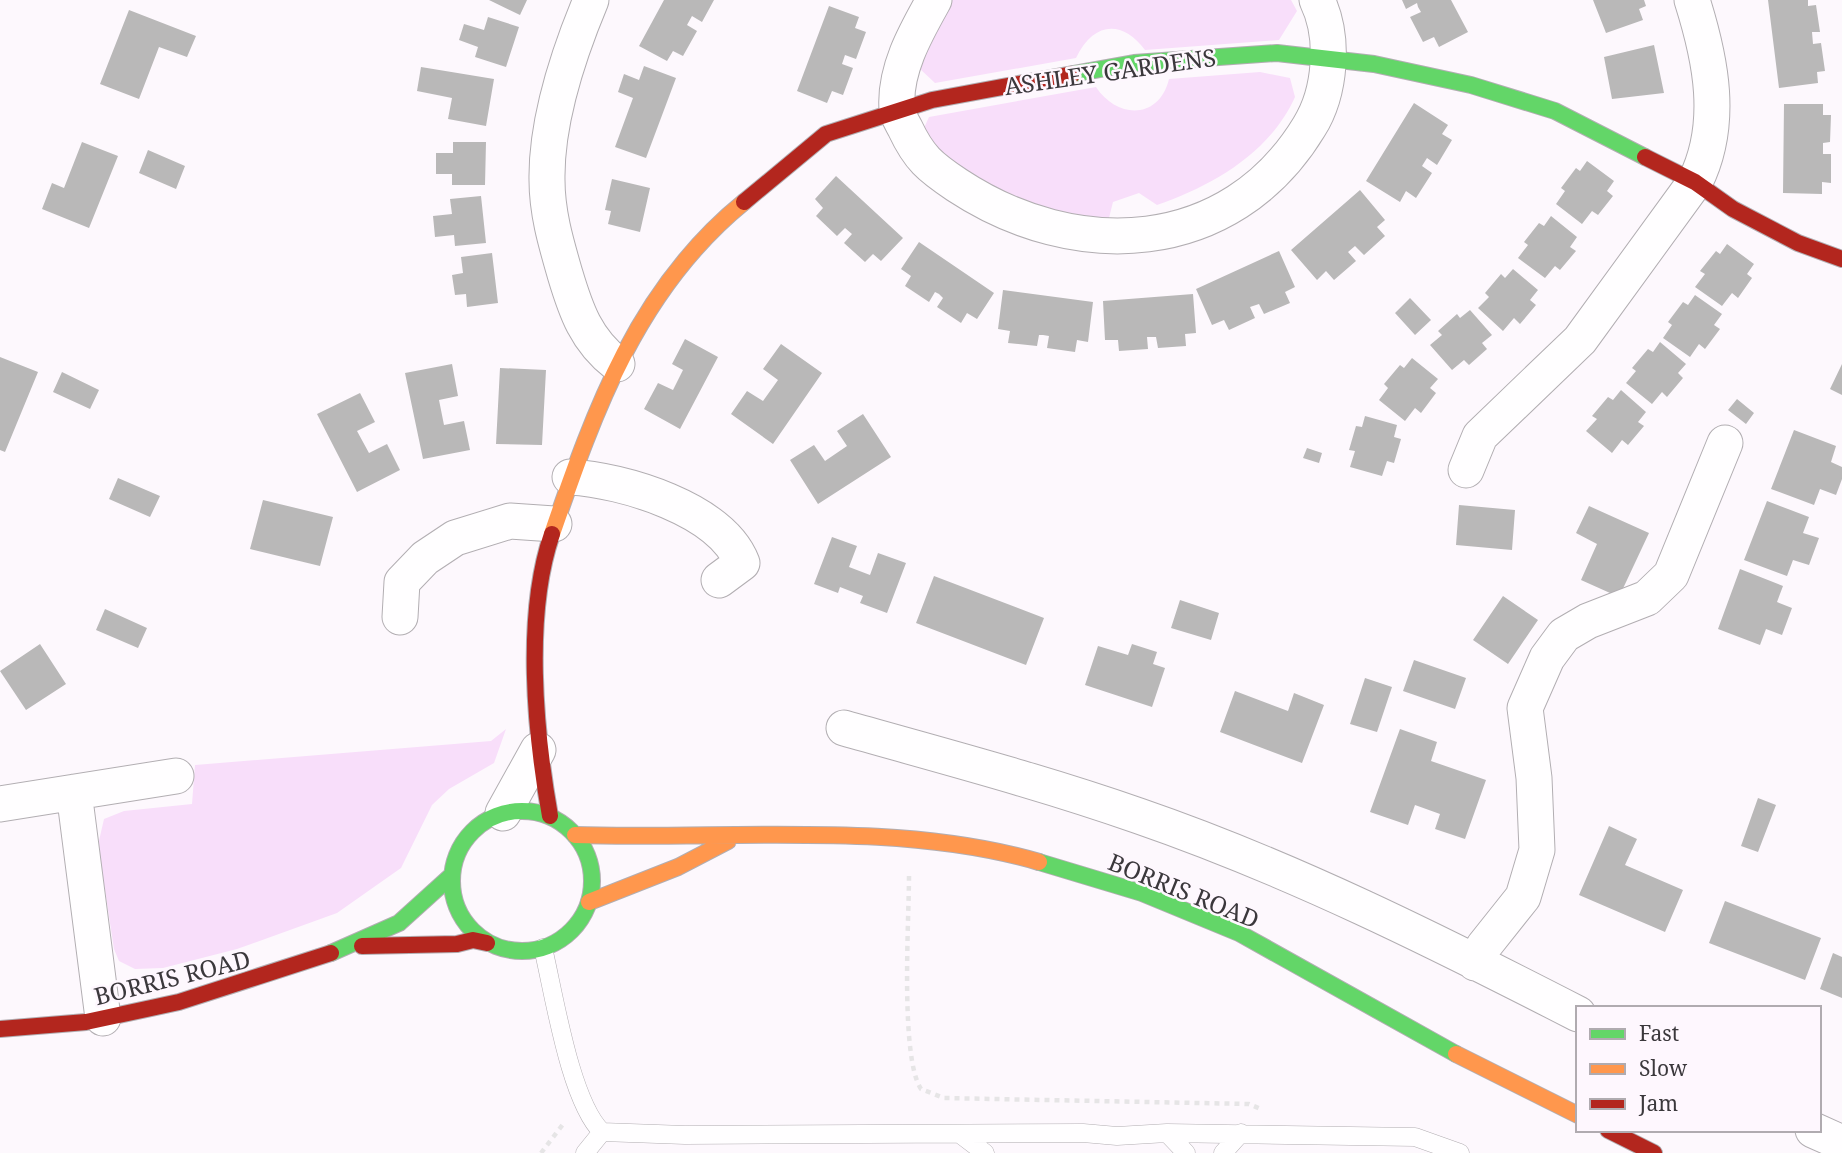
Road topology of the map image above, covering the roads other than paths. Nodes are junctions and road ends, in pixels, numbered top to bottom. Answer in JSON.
{"nodes":[{"id":1,"x":591,"y":0,"type":"edge"},
{"id":2,"x":933,"y":0,"type":"edge"},
{"id":3,"x":1317,"y":0,"type":"edge"},
{"id":4,"x":1692,"y":0,"type":"edge"},
{"id":5,"x":1326,"y":58,"type":"junction"},
{"id":6,"x":896,"y":111,"type":"junction"},
{"id":7,"x":1695,"y":182,"type":"junction"},
{"id":8,"x":1842,"y":259,"type":"edge"},
{"id":9,"x":617,"y":364,"type":"junction"},
{"id":10,"x":1725,"y":443,"type":"dead end"},
{"id":11,"x":1466,"y":470,"type":"dead end"},
{"id":12,"x":570,"y":477,"type":"junction"},
{"id":13,"x":554,"y":524,"type":"junction"},
{"id":14,"x":719,"y":580,"type":"dead end"},
{"id":15,"x":400,"y":617,"type":"dead end"},
{"id":16,"x":844,"y":728,"type":"dead end"},
{"id":17,"x":538,"y":750,"type":"junction"},
{"id":18,"x":176,"y":776,"type":"dead end"},
{"id":19,"x":74,"y":792,"type":"junction"},
{"id":20,"x":0,"y":804,"type":"edge"},
{"id":21,"x":503,"y":813,"type":"junction"},
{"id":22,"x":550,"y":816,"type":"junction"},
{"id":23,"x":575,"y":835,"type":"junction"},
{"id":24,"x":736,"y":836,"type":"junction"},
{"id":25,"x":451,"y":876,"type":"junction"},
{"id":26,"x":589,"y":902,"type":"junction"},
{"id":27,"x":487,"y":943,"type":"junction"},
{"id":28,"x":350,"y":946,"type":"junction"},
{"id":29,"x":543,"y":948,"type":"junction"},
{"id":30,"x":1475,"y":963,"type":"junction"},
{"id":31,"x":1576,"y":1013,"type":"edge"},
{"id":32,"x":103,"y":1018,"type":"junction"},
{"id":33,"x":0,"y":1029,"type":"edge"},
{"id":34,"x":1576,"y":1114,"type":"edge"},
{"id":35,"x":602,"y":1132,"type":"junction"},
{"id":36,"x":1612,"y":1132,"type":"edge"},
{"id":37,"x":1817,"y":1132,"type":"edge"},
{"id":38,"x":1167,"y":1133,"type":"junction"},
{"id":39,"x":1241,"y":1133,"type":"junction"},
{"id":40,"x":960,"y":1134,"type":"junction"},
{"id":41,"x":1842,"y":1143,"type":"edge"},
{"id":42,"x":585,"y":1153,"type":"edge"},
{"id":43,"x":985,"y":1153,"type":"edge"},
{"id":44,"x":1186,"y":1153,"type":"edge"},
{"id":45,"x":1223,"y":1153,"type":"edge"},
{"id":46,"x":1460,"y":1153,"type":"edge"},
{"id":47,"x":1654,"y":1153,"type":"edge"}],
"edges":[{"from":1,"to":9,"type":"street"},
{"from":2,"to":6,"type":"street"},
{"from":3,"to":5,"type":"street"},
{"from":4,"to":7,"type":"street"},
{"from":5,"to":6,"type":"street","name":"ASHLEY GARDENS"},
{"from":5,"to":6,"type":"street"},
{"from":5,"to":7,"type":"street","name":"ASHLEY GARDENS"},
{"from":6,"to":9,"type":"street","name":"ASHLEY GARDENS"},
{"from":7,"to":8,"type":"street","name":"ASHLEY GARDENS"},
{"from":7,"to":11,"type":"street"},
{"from":9,"to":12,"type":"street","name":"ASHLEY GARDENS"},
{"from":10,"to":30,"type":"street"},
{"from":12,"to":13,"type":"street","name":"ASHLEY GARDENS"},
{"from":12,"to":14,"type":"street"},
{"from":13,"to":15,"type":"street"},
{"from":13,"to":17,"type":"street","name":"ASHLEY GARDENS"},
{"from":16,"to":30,"type":"street"},
{"from":17,"to":21,"type":"street","name":"ASHLEY GARDENS"},
{"from":17,"to":22,"type":"street","name":"ASHLEY GARDENS"},
{"from":18,"to":19,"type":"street"},
{"from":19,"to":20,"type":"street"},
{"from":19,"to":32,"type":"street"},
{"from":21,"to":22,"type":"street"},
{"from":21,"to":25,"type":"street"},
{"from":22,"to":23,"type":"street"},
{"from":23,"to":24,"type":"street","name":"BORRIS ROAD"},
{"from":23,"to":26,"type":"street"},
{"from":24,"to":26,"type":"street","name":"BORRIS ROAD"},
{"from":24,"to":34,"type":"street","name":"BORRIS ROAD"},
{"from":25,"to":27,"type":"street"},
{"from":25,"to":28,"type":"street","name":"BORRIS ROAD"},
{"from":26,"to":29,"type":"street"},
{"from":27,"to":28,"type":"street","name":"BORRIS ROAD"},
{"from":27,"to":29,"type":"street"},
{"from":28,"to":32,"type":"street","name":"BORRIS ROAD"},
{"from":29,"to":35,"type":"lane"},
{"from":30,"to":31,"type":"street"},
{"from":32,"to":33,"type":"street","name":"BORRIS ROAD"},
{"from":35,"to":40,"type":"lane"},
{"from":35,"to":42,"type":"lane"},
{"from":36,"to":47,"type":"street"},
{"from":37,"to":41,"type":"street"},
{"from":38,"to":39,"type":"lane"},
{"from":38,"to":40,"type":"lane"},
{"from":38,"to":44,"type":"lane"},
{"from":39,"to":45,"type":"lane"},
{"from":39,"to":46,"type":"lane"},
{"from":40,"to":43,"type":"lane"}]}
